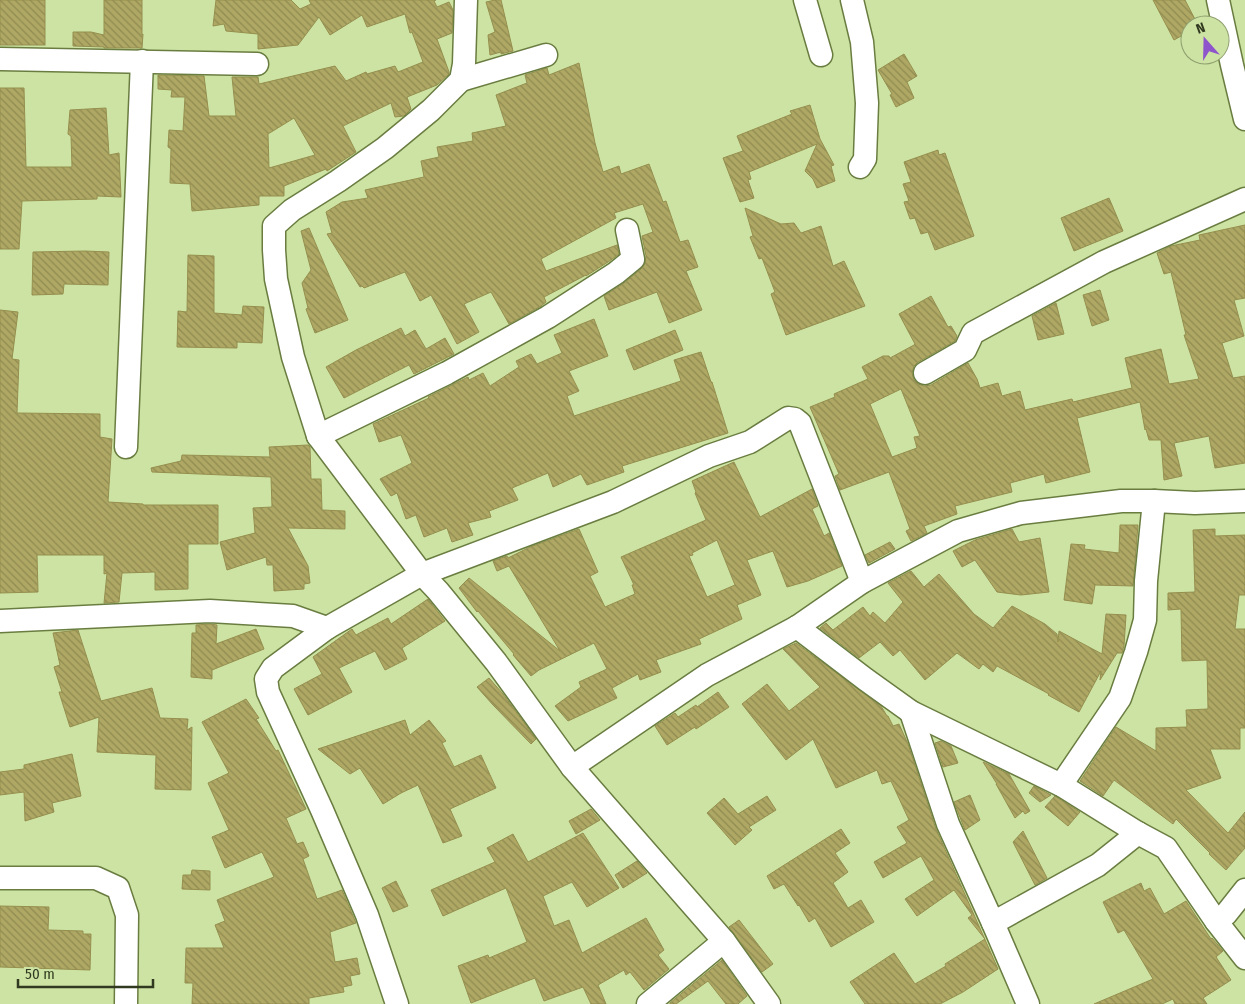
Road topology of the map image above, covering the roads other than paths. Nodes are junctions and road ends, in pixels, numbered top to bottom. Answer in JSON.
{"nodes":[{"id":1,"x":466,"y":0,"type":"edge"},
{"id":2,"x":805,"y":0,"type":"edge"},
{"id":3,"x":852,"y":0,"type":"edge"},
{"id":4,"x":1218,"y":0,"type":"edge"},
{"id":5,"x":822,"y":55,"type":"dead end"},
{"id":6,"x":546,"y":56,"type":"dead end"},
{"id":7,"x":0,"y":59,"type":"edge"},
{"id":8,"x":142,"y":61,"type":"junction"},
{"id":9,"x":257,"y":64,"type":"dead end"},
{"id":10,"x":461,"y":80,"type":"junction"},
{"id":11,"x":1245,"y":118,"type":"edge"},
{"id":12,"x":860,"y":167,"type":"dead end"},
{"id":13,"x":1245,"y":199,"type":"edge"},
{"id":14,"x":627,"y":230,"type":"dead end"},
{"id":15,"x":925,"y":373,"type":"dead end"},
{"id":16,"x":318,"y":436,"type":"junction"},
{"id":17,"x":126,"y":447,"type":"dead end"},
{"id":18,"x":1154,"y":501,"type":"junction"},
{"id":19,"x":1245,"y":501,"type":"edge"},
{"id":20,"x":422,"y":574,"type":"junction"},
{"id":21,"x":862,"y":582,"type":"junction"},
{"id":22,"x":0,"y":621,"type":"edge"},
{"id":23,"x":797,"y":627,"type":"junction"},
{"id":24,"x":327,"y":628,"type":"junction"},
{"id":25,"x":911,"y":712,"type":"junction"},
{"id":26,"x":572,"y":766,"type":"junction"},
{"id":27,"x":1061,"y":785,"type":"junction"},
{"id":28,"x":1138,"y":833,"type":"junction"},
{"id":29,"x":0,"y":878,"type":"edge"},
{"id":30,"x":1245,"y":890,"type":"edge"},
{"id":31,"x":1216,"y":921,"type":"junction"},
{"id":32,"x":994,"y":923,"type":"junction"},
{"id":33,"x":724,"y":941,"type":"junction"},
{"id":34,"x":1245,"y":958,"type":"edge"},
{"id":35,"x":126,"y":1004,"type":"edge"},
{"id":36,"x":397,"y":1004,"type":"edge"},
{"id":37,"x":648,"y":1004,"type":"edge"},
{"id":38,"x":769,"y":1004,"type":"edge"},
{"id":39,"x":1028,"y":1004,"type":"edge"}],
"edges":[{"from":1,"to":10,"type":"street"},
{"from":2,"to":5,"type":"street"},
{"from":3,"to":12,"type":"street"},
{"from":4,"to":11,"type":"street"},
{"from":6,"to":10,"type":"street"},
{"from":7,"to":8,"type":"street"},
{"from":8,"to":9,"type":"street"},
{"from":8,"to":17,"type":"street"},
{"from":10,"to":16,"type":"street"},
{"from":13,"to":15,"type":"street"},
{"from":14,"to":16,"type":"street"},
{"from":16,"to":20,"type":"street"},
{"from":18,"to":19,"type":"street"},
{"from":18,"to":21,"type":"street"},
{"from":18,"to":27,"type":"street"},
{"from":20,"to":21,"type":"street"},
{"from":20,"to":24,"type":"street"},
{"from":20,"to":26,"type":"street"},
{"from":21,"to":23,"type":"street"},
{"from":22,"to":24,"type":"street"},
{"from":23,"to":25,"type":"street"},
{"from":23,"to":26,"type":"street"},
{"from":24,"to":36,"type":"street"},
{"from":25,"to":27,"type":"street"},
{"from":25,"to":32,"type":"street"},
{"from":26,"to":33,"type":"street"},
{"from":27,"to":28,"type":"street"},
{"from":28,"to":31,"type":"street"},
{"from":28,"to":32,"type":"street"},
{"from":29,"to":35,"type":"street"},
{"from":30,"to":31,"type":"street"},
{"from":31,"to":34,"type":"street"},
{"from":32,"to":39,"type":"street"},
{"from":33,"to":37,"type":"street"},
{"from":33,"to":38,"type":"street"}]}
